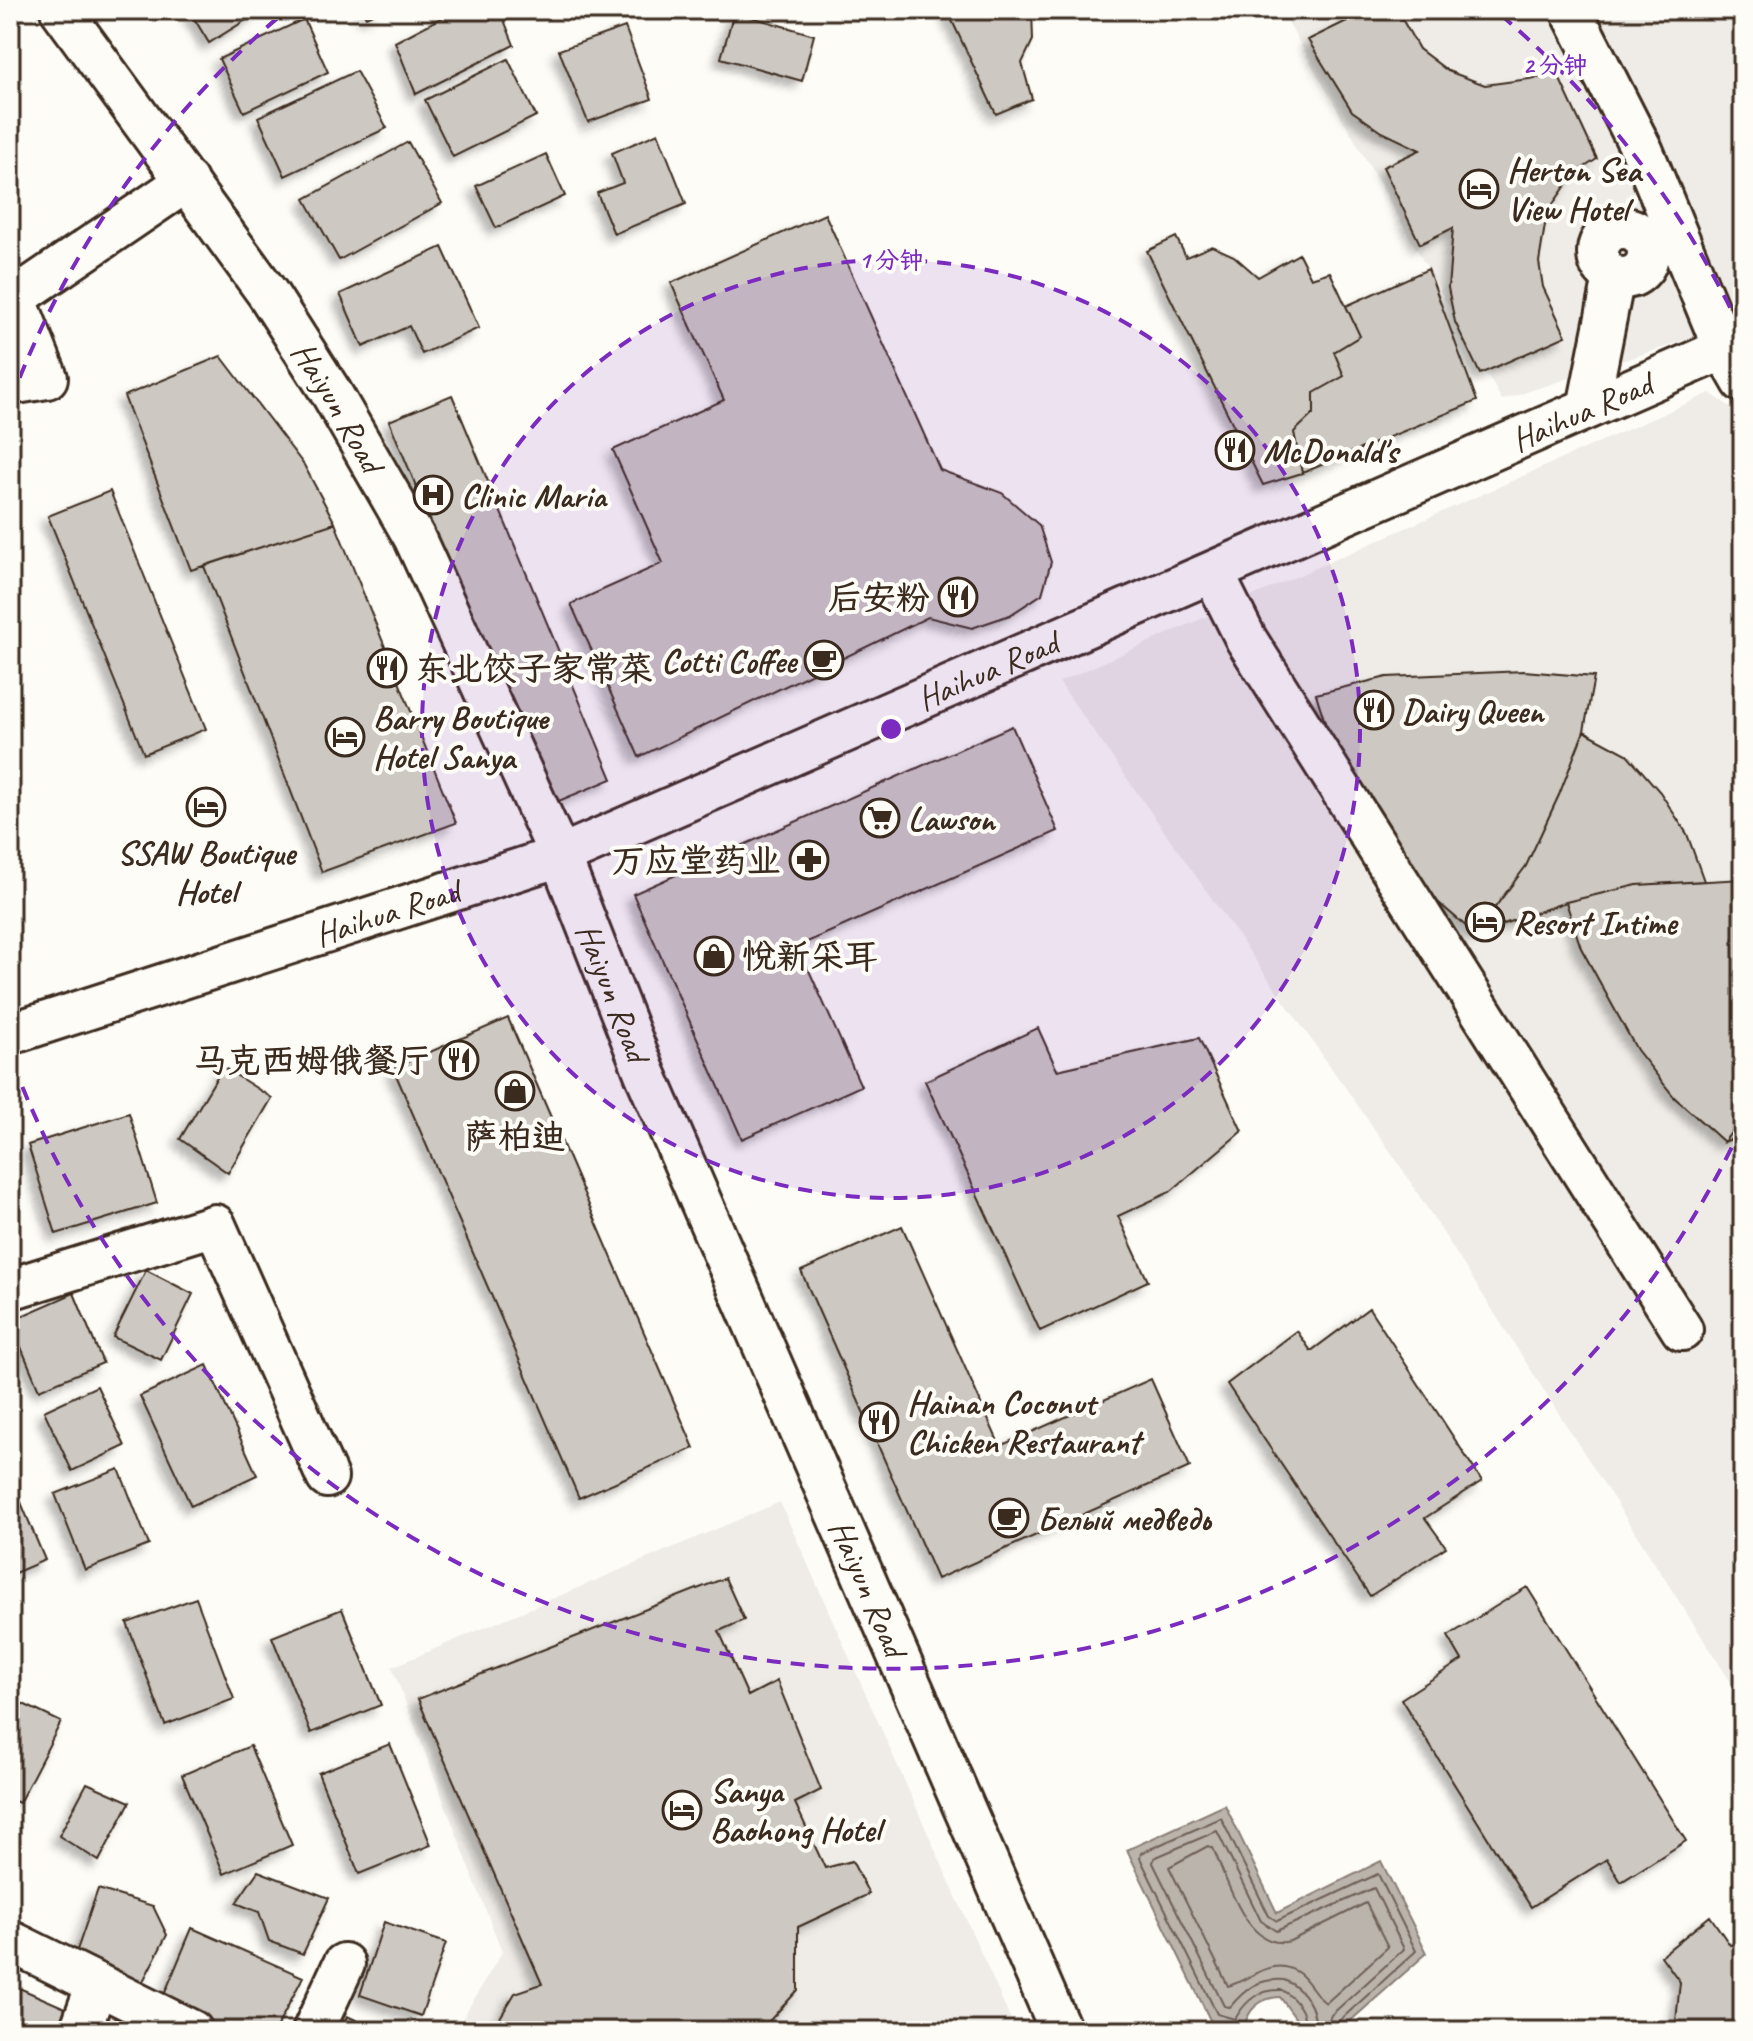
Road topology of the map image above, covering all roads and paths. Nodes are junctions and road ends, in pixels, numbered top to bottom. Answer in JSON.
{"nodes":[{"id":1,"x":61,"y":10,"type":"edge"},
{"id":2,"x":1571,"y":10,"type":"edge"},
{"id":3,"x":1643,"y":152,"type":"junction"},
{"id":4,"x":187,"y":181,"type":"junction"},
{"id":5,"x":13,"y":291,"type":"edge"},
{"id":6,"x":1733,"y":366,"type":"edge"},
{"id":7,"x":10,"y":384,"type":"edge"},
{"id":8,"x":1588,"y":408,"type":"junction"},
{"id":9,"x":1213,"y":573,"type":"junction"},
{"id":10,"x":560,"y":856,"type":"junction"},
{"id":11,"x":10,"y":1034,"type":"edge"},
{"id":12,"x":10,"y":1289,"type":"edge"},
{"id":13,"x":1682,"y":1330,"type":"dead end"},
{"id":14,"x":327,"y":1477,"type":"dead end"},
{"id":15,"x":10,"y":1941,"type":"edge"},
{"id":16,"x":344,"y":1964,"type":"dead end"},
{"id":17,"x":97,"y":1984,"type":"junction"},
{"id":18,"x":80,"y":2031,"type":"edge"},
{"id":19,"x":192,"y":2031,"type":"edge"},
{"id":20,"x":313,"y":2031,"type":"edge"},
{"id":21,"x":1061,"y":2031,"type":"edge"}],
"edges":[{"from":1,"to":4,"type":"street","name":"Haiyun Road"},
{"from":2,"to":3,"type":"street"},
{"from":3,"to":6,"type":"street"},
{"from":3,"to":8,"type":"street"},
{"from":4,"to":5,"type":"street"},
{"from":4,"to":10,"type":"street","name":"Haiyun Road"},
{"from":5,"to":7,"type":"street"},
{"from":6,"to":8,"type":"street","name":"Haihua Road"},
{"from":8,"to":9,"type":"street","name":"Haihua Road"},
{"from":9,"to":10,"type":"street","name":"Haihua Road"},
{"from":9,"to":13,"type":"street"},
{"from":10,"to":11,"type":"street","name":"Haihua Road"},
{"from":10,"to":21,"type":"street","name":"Haiyun Road"},
{"from":12,"to":14,"type":"street"},
{"from":15,"to":17,"type":"street"},
{"from":16,"to":20,"type":"street"},
{"from":17,"to":18,"type":"street"},
{"from":17,"to":19,"type":"street"}]}
